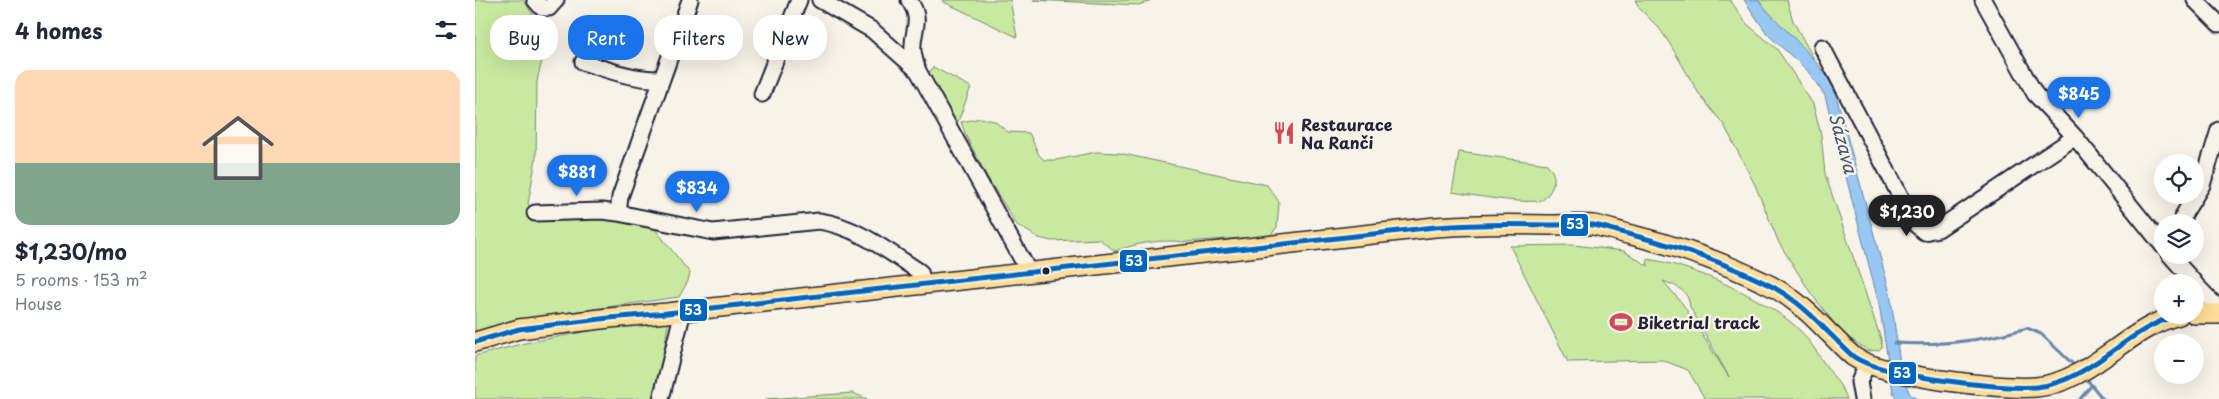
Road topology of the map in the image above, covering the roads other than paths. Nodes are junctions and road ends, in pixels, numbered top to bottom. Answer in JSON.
{"nodes":[{"id":1,"x":535,"y":0,"type":"edge"},
{"id":2,"x":556,"y":0,"type":"edge"},
{"id":3,"x":690,"y":0,"type":"edge"},
{"id":4,"x":799,"y":0,"type":"edge"},
{"id":5,"x":820,"y":0,"type":"edge"},
{"id":6,"x":909,"y":0,"type":"edge"},
{"id":7,"x":1983,"y":0,"type":"edge"},
{"id":8,"x":2195,"y":0,"type":"edge"},
{"id":9,"x":2219,"y":24,"type":"edge"},
{"id":10,"x":1822,"y":47,"type":"dead end"},
{"id":11,"x":583,"y":62,"type":"dead end"},
{"id":12,"x":918,"y":71,"type":"junction"},
{"id":13,"x":662,"y":79,"type":"junction"},
{"id":14,"x":762,"y":94,"type":"dead end"},
{"id":15,"x":2219,"y":130,"type":"edge"},
{"id":16,"x":2075,"y":137,"type":"junction"},
{"id":17,"x":535,"y":213,"type":"dead end"},
{"id":18,"x":617,"y":213,"type":"junction"},
{"id":19,"x":2184,"y":214,"type":"edge"},
{"id":20,"x":2154,"y":235,"type":"edge"},
{"id":21,"x":2177,"y":264,"type":"edge"},
{"id":22,"x":1029,"y":272,"type":"junction"},
{"id":23,"x":2184,"y":274,"type":"edge"},
{"id":24,"x":923,"y":284,"type":"junction"},
{"id":25,"x":2204,"y":294,"type":"edge"},
{"id":26,"x":2219,"y":309,"type":"edge"},
{"id":27,"x":683,"y":311,"type":"junction"},
{"id":28,"x":2204,"y":314,"type":"edge"},
{"id":29,"x":2219,"y":314,"type":"edge"},
{"id":30,"x":2154,"y":324,"type":"edge"},
{"id":31,"x":475,"y":342,"type":"edge"},
{"id":32,"x":1867,"y":364,"type":"junction"},
{"id":33,"x":661,"y":399,"type":"edge"},
{"id":34,"x":1862,"y":399,"type":"edge"}],
"edges":[{"from":1,"to":2,"type":"street"},
{"from":3,"to":13,"type":"street"},
{"from":4,"to":14,"type":"street"},
{"from":5,"to":12,"type":"street"},
{"from":6,"to":12,"type":"street"},
{"from":7,"to":16,"type":"street"},
{"from":8,"to":9,"type":"street"},
{"from":10,"to":16,"type":"street"},
{"from":11,"to":13,"type":"street"},
{"from":12,"to":22,"type":"street"},
{"from":13,"to":18,"type":"street"},
{"from":15,"to":19,"type":"street"},
{"from":16,"to":20,"type":"street"},
{"from":17,"to":18,"type":"street"},
{"from":18,"to":24,"type":"street"},
{"from":21,"to":23,"type":"street"},
{"from":22,"to":24,"type":"main road"},
{"from":22,"to":32,"type":"main road"},
{"from":24,"to":27,"type":"main road"},
{"from":25,"to":26,"type":"street"},
{"from":27,"to":31,"type":"main road"},
{"from":27,"to":33,"type":"street"},
{"from":28,"to":29,"type":"main road"},
{"from":30,"to":32,"type":"main road"},
{"from":32,"to":34,"type":"street"}]}
